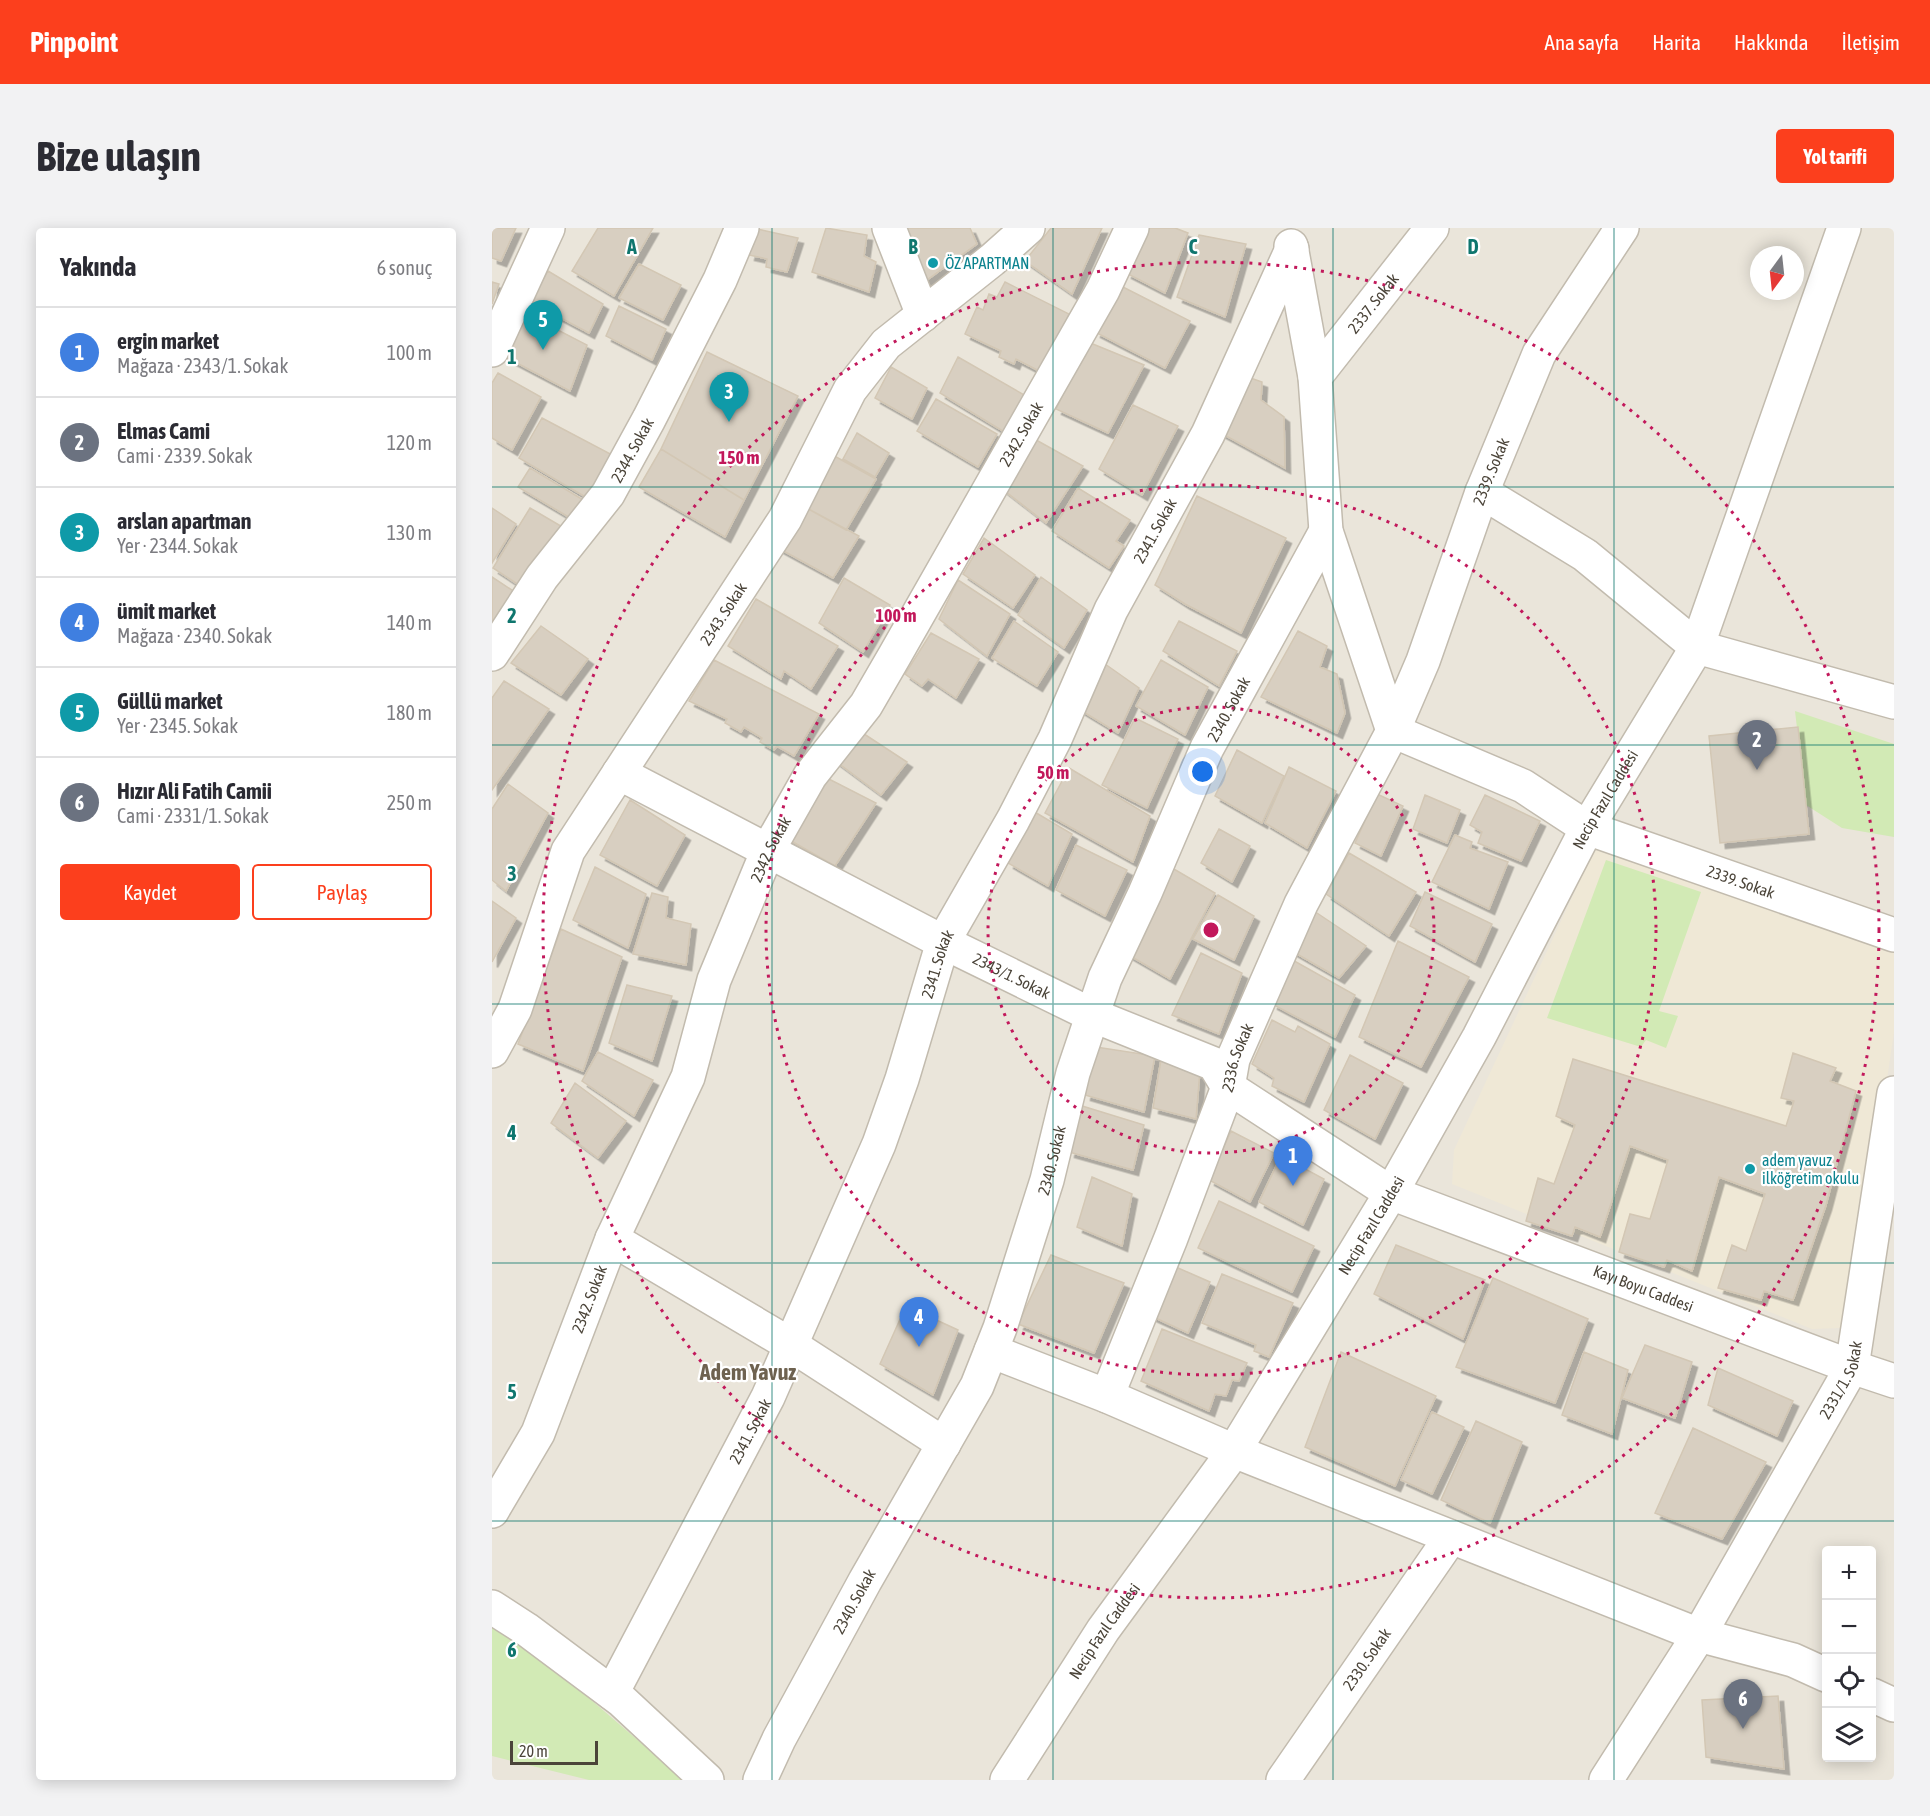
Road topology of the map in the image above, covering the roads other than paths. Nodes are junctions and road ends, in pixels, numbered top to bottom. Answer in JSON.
{"nodes":[{"id":1,"x":548,"y":228,"type":"edge"},
{"id":2,"x":742,"y":228,"type":"edge"},
{"id":3,"x":889,"y":228,"type":"edge"},
{"id":4,"x":1028,"y":228,"type":"edge"},
{"id":5,"x":1131,"y":228,"type":"edge"},
{"id":6,"x":1432,"y":228,"type":"edge"},
{"id":7,"x":1622,"y":228,"type":"edge"},
{"id":8,"x":1844,"y":228,"type":"edge"},
{"id":9,"x":1290,"y":238,"type":"edge"},
{"id":10,"x":923,"y":315,"type":"junction"},
{"id":11,"x":492,"y":350,"type":"edge"},
{"id":12,"x":1315,"y":377,"type":"junction"},
{"id":13,"x":1482,"y":492,"type":"junction"},
{"id":14,"x":1326,"y":531,"type":"junction"},
{"id":15,"x":1698,"y":647,"type":"junction"},
{"id":16,"x":492,"y":654,"type":"edge"},
{"id":17,"x":1894,"y":700,"type":"edge"},
{"id":18,"x":1393,"y":731,"type":"junction"},
{"id":19,"x":619,"y":773,"type":"junction"},
{"id":20,"x":1587,"y":828,"type":"junction"},
{"id":21,"x":768,"y":850,"type":"junction"},
{"id":22,"x":1894,"y":935,"type":"edge"},
{"id":23,"x":943,"y":942,"type":"junction"},
{"id":24,"x":1092,"y":1015,"type":"junction"},
{"id":25,"x":492,"y":1051,"type":"edge"},
{"id":26,"x":1228,"y":1087,"type":"junction"},
{"id":27,"x":1894,"y":1093,"type":"edge"},
{"id":28,"x":1391,"y":1193,"type":"junction"},
{"id":29,"x":612,"y":1239,"type":"junction"},
{"id":30,"x":791,"y":1345,"type":"junction"},
{"id":31,"x":991,"y":1351,"type":"junction"},
{"id":32,"x":1852,"y":1367,"type":"junction"},
{"id":33,"x":1894,"y":1382,"type":"edge"},
{"id":34,"x":1107,"y":1396,"type":"junction"},
{"id":35,"x":944,"y":1444,"type":"junction"},
{"id":36,"x":1234,"y":1451,"type":"junction"},
{"id":37,"x":492,"y":1511,"type":"edge"},
{"id":38,"x":1451,"y":1537,"type":"junction"},
{"id":39,"x":492,"y":1607,"type":"edge"},
{"id":40,"x":1699,"y":1635,"type":"junction"},
{"id":41,"x":1822,"y":1673,"type":"edge"},
{"id":42,"x":612,"y":1693,"type":"junction"},
{"id":43,"x":1876,"y":1697,"type":"edge"},
{"id":44,"x":1894,"y":1705,"type":"edge"},
{"id":45,"x":707,"y":1780,"type":"edge"},
{"id":46,"x":760,"y":1780,"type":"edge"},
{"id":47,"x":1007,"y":1780,"type":"edge"},
{"id":48,"x":1283,"y":1780,"type":"edge"},
{"id":49,"x":1606,"y":1780,"type":"edge"}],
"edges":[{"from":1,"to":11,"type":"street"},
{"from":2,"to":16,"type":"street","name":"2344. Sokak"},
{"from":3,"to":10,"type":"street"},
{"from":4,"to":10,"type":"street","name":"2343. Sokak"},
{"from":5,"to":21,"type":"street","name":"2342. Sokak"},
{"from":6,"to":12,"type":"street","name":"2337. Sokak"},
{"from":7,"to":13,"type":"street","name":"2339. Sokak"},
{"from":8,"to":15,"type":"street","name":"Necip Fazıl Caddesi"},
{"from":9,"to":12,"type":"street"},
{"from":9,"to":23,"type":"street","name":"2341. Sokak"},
{"from":10,"to":19,"type":"street","name":"2343. Sokak"},
{"from":12,"to":14,"type":"street"},
{"from":13,"to":15,"type":"street"},
{"from":13,"to":18,"type":"street","name":"2339. Sokak"},
{"from":14,"to":18,"type":"street"},
{"from":14,"to":24,"type":"street","name":"2340. Sokak"},
{"from":15,"to":17,"type":"street"},
{"from":15,"to":20,"type":"street","name":"Necip Fazıl Caddesi"},
{"from":18,"to":20,"type":"street","name":"2339. Sokak"},
{"from":18,"to":26,"type":"street","name":"2336. Sokak"},
{"from":19,"to":21,"type":"street","name":"2343/1. Sokak"},
{"from":19,"to":25,"type":"street","name":"2343. Sokak"},
{"from":20,"to":22,"type":"street","name":"2339. Sokak"},
{"from":20,"to":28,"type":"street","name":"Necip Fazıl Caddesi"},
{"from":21,"to":23,"type":"street","name":"2343/1. Sokak"},
{"from":21,"to":29,"type":"street","name":"2342. Sokak"},
{"from":23,"to":24,"type":"street","name":"2343/1. Sokak"},
{"from":23,"to":30,"type":"street","name":"2341. Sokak"},
{"from":24,"to":26,"type":"street","name":"2343/1. Sokak"},
{"from":24,"to":31,"type":"street","name":"2340. Sokak"},
{"from":26,"to":28,"type":"street","name":"2343/1. Sokak"},
{"from":26,"to":34,"type":"street","name":"2336. Sokak"},
{"from":27,"to":32,"type":"street","name":"2331/1. Sokak"},
{"from":28,"to":32,"type":"street","name":"Kayı Boyu Caddesi"},
{"from":28,"to":36,"type":"street","name":"Necip Fazıl Caddesi"},
{"from":29,"to":30,"type":"street"},
{"from":29,"to":37,"type":"street","name":"2342. Sokak"},
{"from":30,"to":35,"type":"street"},
{"from":30,"to":42,"type":"street","name":"2341. Sokak"},
{"from":31,"to":34,"type":"street"},
{"from":31,"to":35,"type":"street","name":"2340. Sokak"},
{"from":32,"to":33,"type":"street","name":"Kayı Boyu Caddesi"},
{"from":32,"to":40,"type":"street","name":"2331/1. Sokak"},
{"from":34,"to":36,"type":"street"},
{"from":35,"to":46,"type":"street","name":"2340. Sokak"},
{"from":36,"to":38,"type":"street"},
{"from":36,"to":47,"type":"street","name":"Necip Fazıl Caddesi"},
{"from":38,"to":40,"type":"street"},
{"from":38,"to":48,"type":"street","name":"2330. Sokak"},
{"from":39,"to":42,"type":"street"},
{"from":40,"to":41,"type":"street"},
{"from":40,"to":49,"type":"street","name":"2331/1. Sokak"},
{"from":42,"to":45,"type":"street"},
{"from":43,"to":44,"type":"street"}]}
